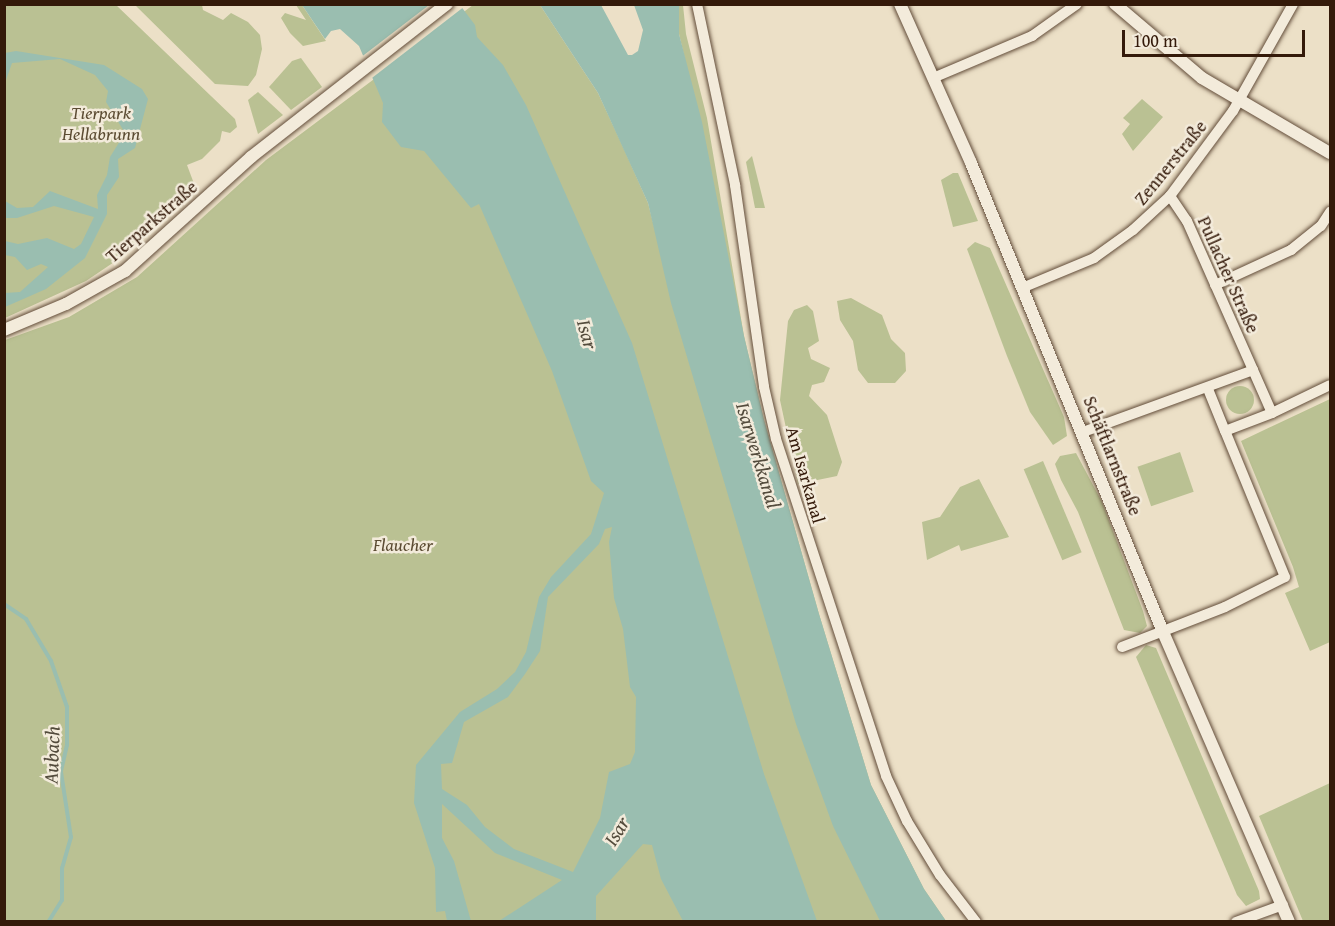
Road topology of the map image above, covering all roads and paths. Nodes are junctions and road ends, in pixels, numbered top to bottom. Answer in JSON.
{"nodes":[{"id":1,"x":447,"y":4,"type":"edge"},
{"id":2,"x":697,"y":4,"type":"edge"},
{"id":3,"x":900,"y":4,"type":"edge"},
{"id":4,"x":1077,"y":4,"type":"edge"},
{"id":5,"x":1115,"y":4,"type":"edge"},
{"id":6,"x":1293,"y":4,"type":"edge"},
{"id":7,"x":933,"y":78,"type":"junction"},
{"id":8,"x":1238,"y":102,"type":"junction"},
{"id":9,"x":1330,"y":153,"type":"edge"},
{"id":10,"x":1170,"y":196,"type":"junction"},
{"id":11,"x":1330,"y":212,"type":"edge"},
{"id":12,"x":1215,"y":285,"type":"junction"},
{"id":13,"x":1022,"y":288,"type":"junction"},
{"id":14,"x":4,"y":330,"type":"edge"},
{"id":15,"x":1253,"y":370,"type":"junction"},
{"id":16,"x":1330,"y":385,"type":"edge"},
{"id":17,"x":1208,"y":389,"type":"junction"},
{"id":18,"x":1272,"y":412,"type":"junction"},
{"id":19,"x":1225,"y":431,"type":"junction"},
{"id":20,"x":1083,"y":432,"type":"junction"},
{"id":21,"x":1163,"y":632,"type":"junction"},
{"id":22,"x":1122,"y":646,"type":"dead end"},
{"id":23,"x":1283,"y":905,"type":"junction"},
{"id":24,"x":976,"y":921,"type":"edge"},
{"id":25,"x":1236,"y":921,"type":"edge"},
{"id":26,"x":1289,"y":921,"type":"edge"}],
"edges":[{"from":1,"to":14,"type":"street","name":"Tierparkstraße"},
{"from":2,"to":24,"type":"street","name":"Am Isarkanal"},
{"from":3,"to":7,"type":"street","name":"Schäftlarnstraße"},
{"from":4,"to":7,"type":"street"},
{"from":5,"to":8,"type":"street"},
{"from":6,"to":8,"type":"street","name":"Zennerstraße"},
{"from":7,"to":13,"type":"street","name":"Schäftlarnstraße"},
{"from":8,"to":9,"type":"street"},
{"from":8,"to":10,"type":"street","name":"Zennerstraße"},
{"from":10,"to":12,"type":"street","name":"Pullacher Straße"},
{"from":10,"to":13,"type":"street","name":"Zennerstraße"},
{"from":11,"to":12,"type":"street"},
{"from":12,"to":15,"type":"street","name":"Pullacher Straße"},
{"from":13,"to":20,"type":"street","name":"Schäftlarnstraße"},
{"from":15,"to":17,"type":"street"},
{"from":15,"to":18,"type":"street","name":"Pullacher Straße"},
{"from":16,"to":18,"type":"street"},
{"from":17,"to":19,"type":"street"},
{"from":17,"to":20,"type":"street"},
{"from":18,"to":19,"type":"street"},
{"from":19,"to":21,"type":"street"},
{"from":20,"to":21,"type":"street","name":"Schäftlarnstraße"},
{"from":21,"to":22,"type":"street"},
{"from":21,"to":23,"type":"street","name":"Schäftlarnstraße"},
{"from":23,"to":25,"type":"street"},
{"from":23,"to":26,"type":"street","name":"Schäftlarnstraße"}]}
